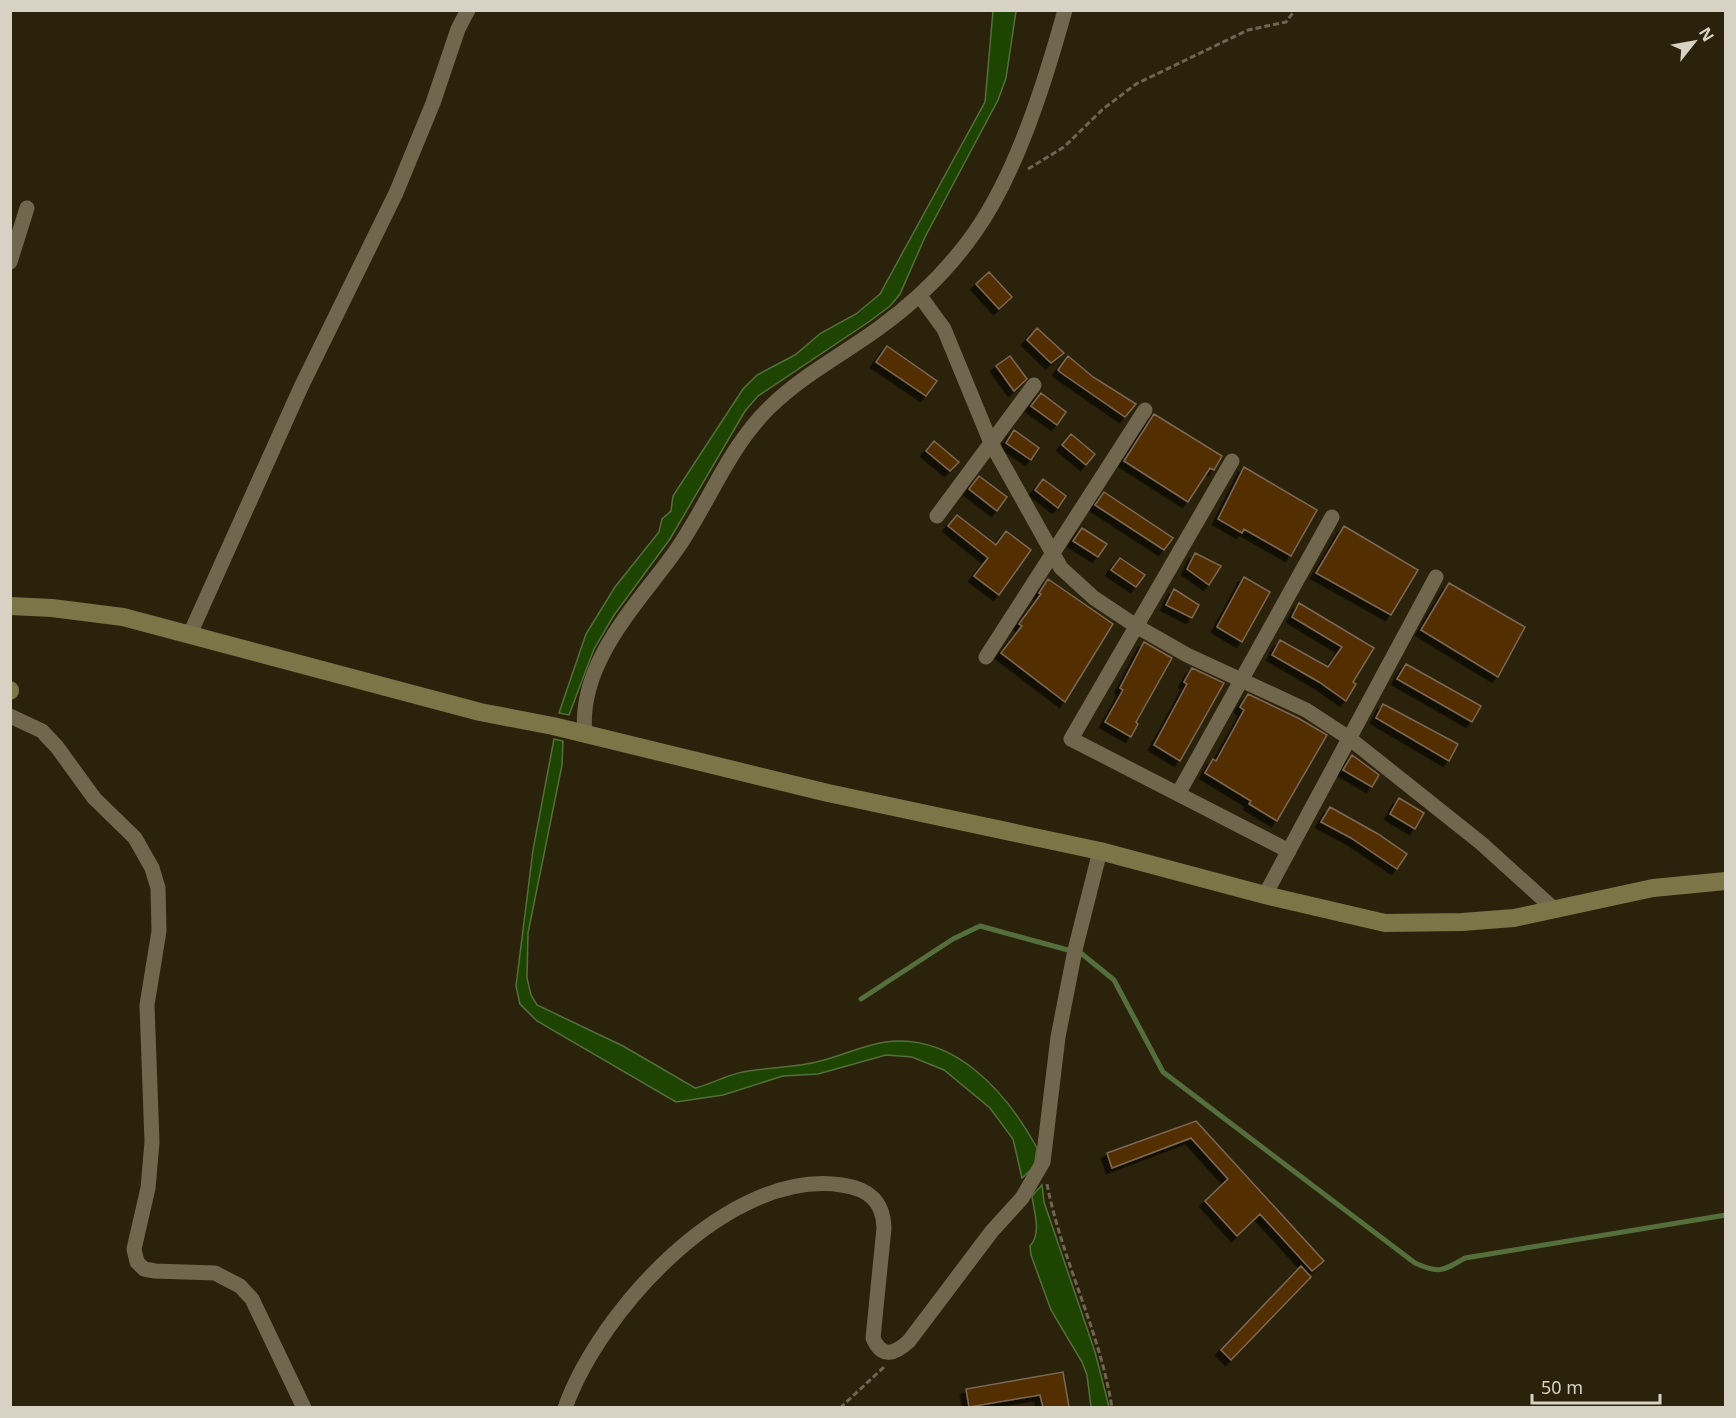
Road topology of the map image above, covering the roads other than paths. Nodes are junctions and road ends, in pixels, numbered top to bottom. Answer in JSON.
{"nodes":[{"id":1,"x":468,"y":10,"type":"edge"},
{"id":2,"x":1065,"y":10,"type":"edge"},
{"id":3,"x":27,"y":208,"type":"dead end"},
{"id":4,"x":10,"y":262,"type":"edge"},
{"id":5,"x":920,"y":296,"type":"junction"},
{"id":6,"x":1034,"y":385,"type":"dead end"},
{"id":7,"x":1145,"y":410,"type":"dead end"},
{"id":8,"x":991,"y":443,"type":"junction"},
{"id":9,"x":1232,"y":461,"type":"dead end"},
{"id":10,"x":937,"y":516,"type":"dead end"},
{"id":11,"x":1332,"y":517,"type":"dead end"},
{"id":12,"x":1052,"y":554,"type":"junction"},
{"id":13,"x":1436,"y":577,"type":"dead end"},
{"id":14,"x":10,"y":606,"type":"edge"},
{"id":15,"x":1136,"y":626,"type":"junction"},
{"id":16,"x":190,"y":634,"type":"junction"},
{"id":17,"x":986,"y":657,"type":"dead end"},
{"id":18,"x":1241,"y":680,"type":"junction"},
{"id":19,"x":10,"y":716,"type":"edge"},
{"id":20,"x":579,"y":733,"type":"junction"},
{"id":21,"x":1349,"y":738,"type":"junction"},
{"id":22,"x":1179,"y":794,"type":"junction"},
{"id":23,"x":1100,"y":851,"type":"junction"},
{"id":24,"x":1289,"y":851,"type":"junction"},
{"id":25,"x":1725,"y":881,"type":"edge"},
{"id":26,"x":1265,"y":896,"type":"junction"},
{"id":27,"x":1555,"y":910,"type":"junction"},
{"id":28,"x":304,"y":1407,"type":"edge"},
{"id":29,"x":565,"y":1407,"type":"edge"}],
"edges":[{"from":1,"to":16,"type":"street"},
{"from":2,"to":5,"type":"street"},
{"from":3,"to":4,"type":"street"},
{"from":5,"to":8,"type":"street"},
{"from":5,"to":20,"type":"street"},
{"from":6,"to":8,"type":"street"},
{"from":7,"to":12,"type":"street"},
{"from":8,"to":10,"type":"street"},
{"from":8,"to":12,"type":"street"},
{"from":9,"to":15,"type":"street"},
{"from":11,"to":18,"type":"street"},
{"from":12,"to":15,"type":"street"},
{"from":12,"to":17,"type":"street"},
{"from":13,"to":21,"type":"street"},
{"from":14,"to":16,"type":"street"},
{"from":15,"to":18,"type":"street"},
{"from":15,"to":22,"type":"street"},
{"from":16,"to":20,"type":"street"},
{"from":18,"to":21,"type":"street"},
{"from":18,"to":22,"type":"street"},
{"from":19,"to":28,"type":"street"},
{"from":20,"to":23,"type":"street"},
{"from":21,"to":24,"type":"street"},
{"from":21,"to":27,"type":"street"},
{"from":22,"to":24,"type":"street"},
{"from":23,"to":26,"type":"street"},
{"from":23,"to":29,"type":"street"},
{"from":24,"to":26,"type":"street"},
{"from":25,"to":27,"type":"street"},
{"from":26,"to":27,"type":"street"}]}
